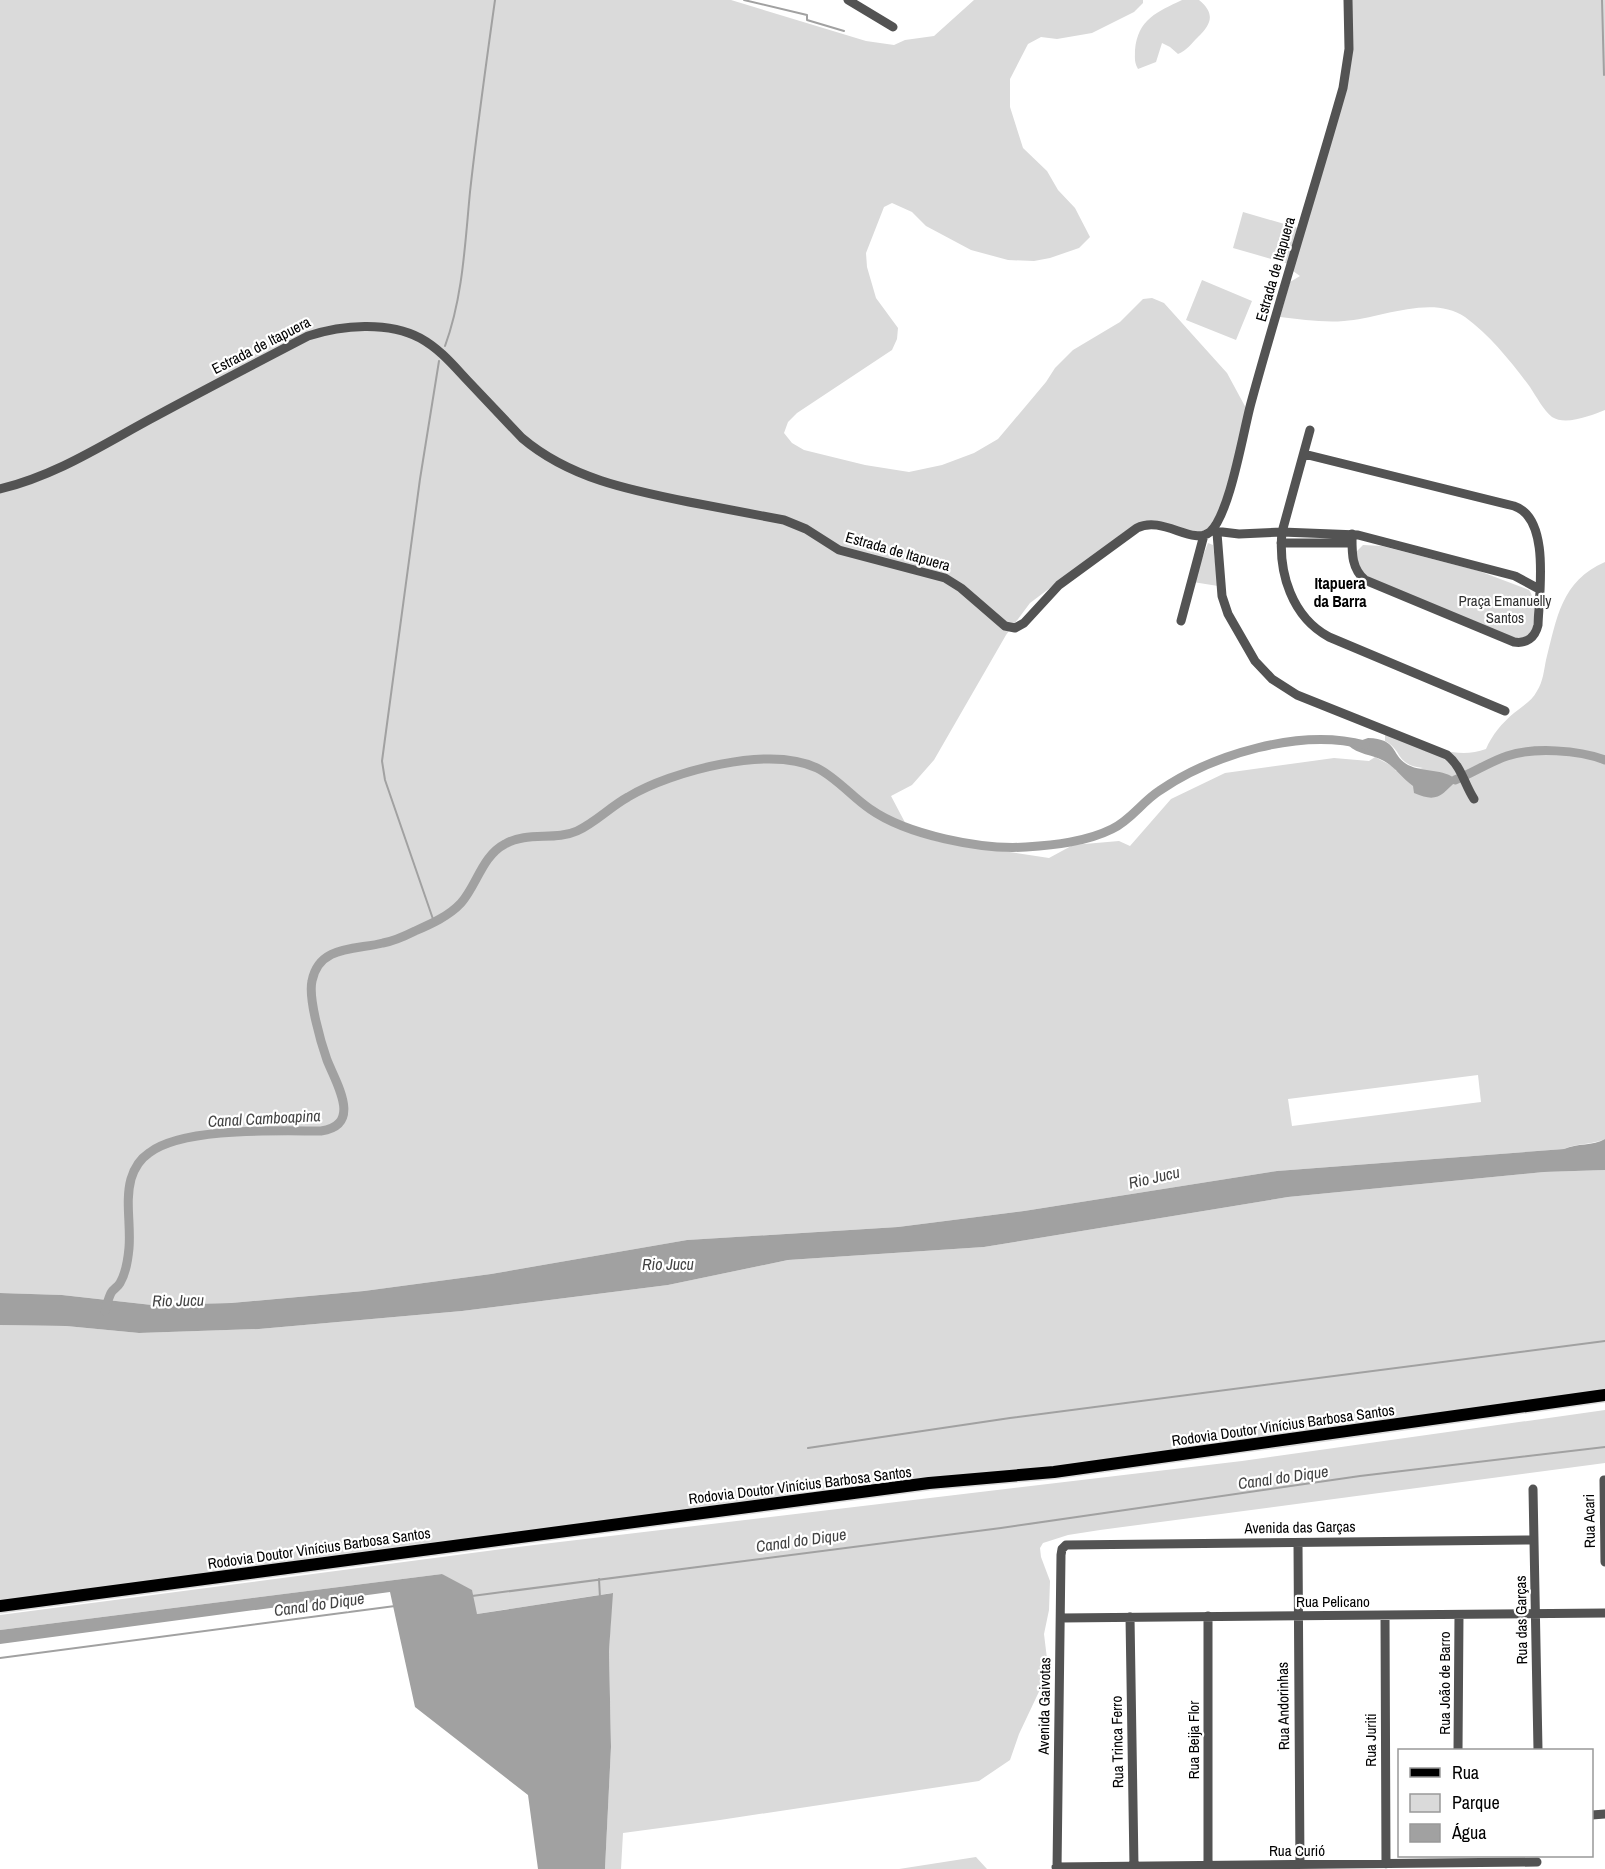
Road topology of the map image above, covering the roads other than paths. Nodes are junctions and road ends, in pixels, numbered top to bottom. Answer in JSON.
{"nodes":[{"id":1,"x":848,"y":0,"type":"edge"},
{"id":2,"x":1348,"y":0,"type":"edge"},
{"id":3,"x":893,"y":27,"type":"dead end"},
{"id":4,"x":1310,"y":430,"type":"dead end"},
{"id":5,"x":1304,"y":453,"type":"junction"},
{"id":6,"x":0,"y":489,"type":"edge"},
{"id":7,"x":1282,"y":532,"type":"junction"},
{"id":8,"x":1211,"y":533,"type":"junction"},
{"id":9,"x":1352,"y":539,"type":"junction"},
{"id":10,"x":1281,"y":543,"type":"junction"},
{"id":11,"x":1539,"y":589,"type":"junction"},
{"id":12,"x":1181,"y":621,"type":"dead end"},
{"id":13,"x":1505,"y":711,"type":"dead end"},
{"id":14,"x":1474,"y":799,"type":"dead end"},
{"id":15,"x":1605,"y":1395,"type":"edge"},
{"id":16,"x":1604,"y":1480,"type":"edge"},
{"id":17,"x":1533,"y":1489,"type":"dead end"},
{"id":18,"x":1534,"y":1540,"type":"junction"},
{"id":19,"x":1298,"y":1542,"type":"junction"},
{"id":20,"x":1066,"y":1545,"type":"joint"},
{"id":21,"x":1605,"y":1562,"type":"edge"},
{"id":22,"x":0,"y":1606,"type":"edge"},
{"id":23,"x":1605,"y":1613,"type":"edge"},
{"id":24,"x":1536,"y":1614,"type":"junction"},
{"id":25,"x":1459,"y":1615,"type":"junction"},
{"id":26,"x":1208,"y":1616,"type":"junction"},
{"id":27,"x":1297,"y":1616,"type":"junction"},
{"id":28,"x":1385,"y":1616,"type":"junction"},
{"id":29,"x":1130,"y":1617,"type":"junction"},
{"id":30,"x":1061,"y":1618,"type":"junction"},
{"id":31,"x":1458,"y":1749,"type":"edge"},
{"id":32,"x":1538,"y":1749,"type":"edge"},
{"id":33,"x":1458,"y":1860,"type":"edge"},
{"id":34,"x":1538,"y":1862,"type":"edge"},
{"id":35,"x":1386,"y":1864,"type":"junction"},
{"id":36,"x":1208,"y":1865,"type":"junction"},
{"id":37,"x":1134,"y":1866,"type":"junction"},
{"id":38,"x":1057,"y":1868,"type":"edge"},
{"id":39,"x":1300,"y":1868,"type":"edge"}],
"edges":[{"from":1,"to":3,"type":"street"},
{"from":2,"to":8,"type":"street","name":"Estrada de Itapuera"},
{"from":4,"to":5,"type":"street"},
{"from":5,"to":7,"type":"street"},
{"from":5,"to":11,"type":"street"},
{"from":6,"to":8,"type":"street","name":"Estrada de Itapuera"},
{"from":7,"to":8,"type":"street"},
{"from":7,"to":9,"type":"street"},
{"from":7,"to":10,"type":"street"},
{"from":8,"to":12,"type":"street"},
{"from":8,"to":14,"type":"street"},
{"from":9,"to":10,"type":"street"},
{"from":9,"to":11,"type":"street"},
{"from":9,"to":11,"type":"street"},
{"from":10,"to":13,"type":"street"},
{"from":15,"to":22,"type":"main road","name":"Rodovia Doutor Vinícius Barbosa Santos"},
{"from":16,"to":21,"type":"street","name":"Rua Acari"},
{"from":17,"to":18,"type":"street","name":"Rua das Garças"},
{"from":18,"to":19,"type":"street","name":"Avenida das Garças"},
{"from":18,"to":24,"type":"street","name":"Rua das Garças"},
{"from":19,"to":20,"type":"street","name":"Avenida das Garças"},
{"from":19,"to":27,"type":"street","name":"Rua Andorinhas"},
{"from":20,"to":30,"type":"street","name":"Avenida Gaivotas"},
{"from":23,"to":24,"type":"street","name":"Rua Pelicano"},
{"from":24,"to":25,"type":"street","name":"Rua Pelicano"},
{"from":24,"to":32,"type":"street","name":"Rua das Garças"},
{"from":25,"to":28,"type":"street","name":"Rua Pelicano"},
{"from":25,"to":31,"type":"street","name":"Rua João de Barro"},
{"from":26,"to":27,"type":"street","name":"Rua Pelicano"},
{"from":26,"to":29,"type":"street","name":"Rua Pelicano"},
{"from":26,"to":36,"type":"street","name":"Rua Beija Flor"},
{"from":27,"to":28,"type":"street","name":"Rua Pelicano"},
{"from":27,"to":39,"type":"street","name":"Rua Andorinhas"},
{"from":28,"to":35,"type":"street","name":"Rua Juriti"},
{"from":29,"to":30,"type":"street","name":"Rua Pelicano"},
{"from":29,"to":37,"type":"street","name":"Rua Trinca Ferro"},
{"from":30,"to":38,"type":"street","name":"Avenida Gaivotas"},
{"from":33,"to":34,"type":"street","name":"Rua Curió"},
{"from":33,"to":35,"type":"street","name":"Rua Curió"},
{"from":35,"to":39,"type":"street","name":"Rua Curió"},
{"from":36,"to":37,"type":"street","name":"Rua Curió"},
{"from":36,"to":39,"type":"street","name":"Rua Curió"},
{"from":37,"to":38,"type":"street","name":"Rua Curió"}]}
